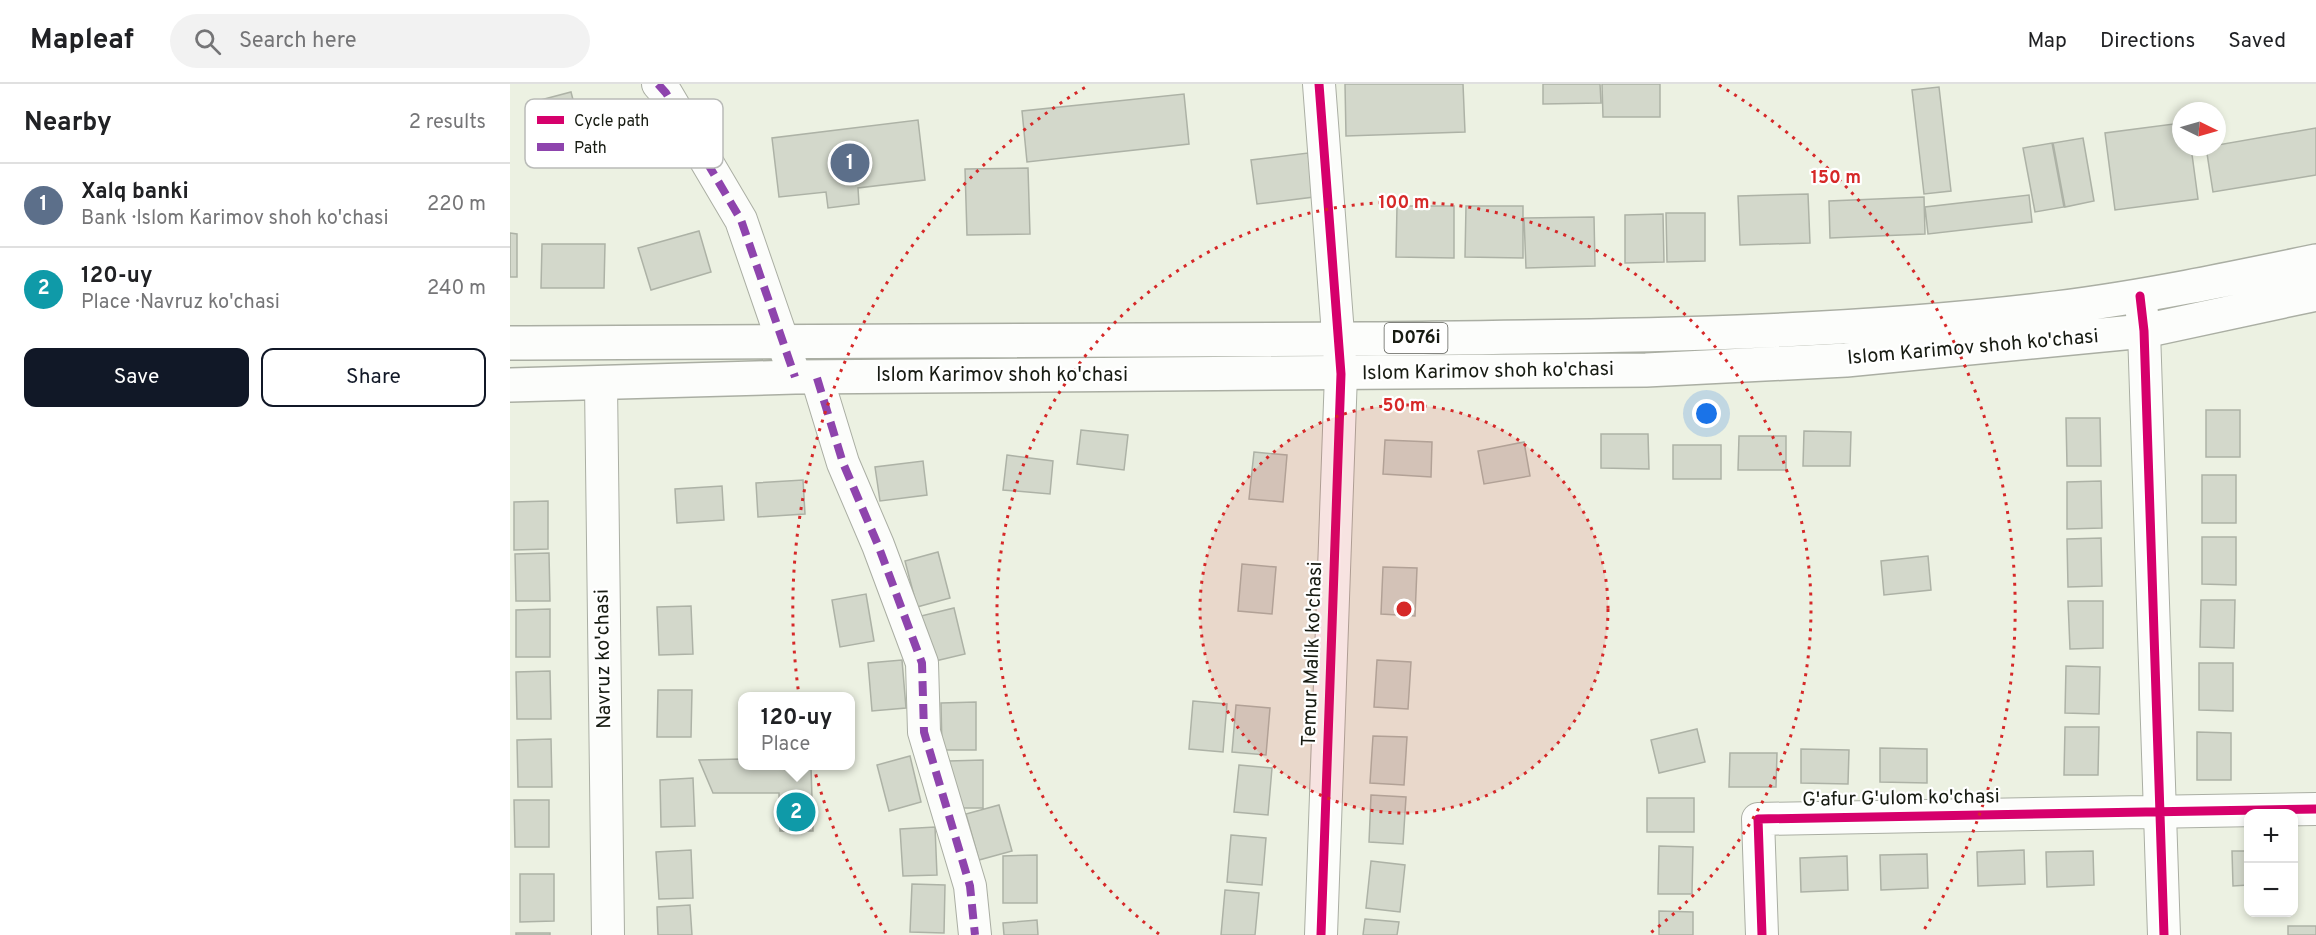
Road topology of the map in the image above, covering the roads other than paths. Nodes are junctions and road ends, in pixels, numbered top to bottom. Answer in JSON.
{"nodes":[{"id":1,"x":658,"y":84,"type":"edge"},
{"id":2,"x":1319,"y":84,"type":"edge"},
{"id":3,"x":670,"y":99,"type":"edge"},
{"id":4,"x":710,"y":168,"type":"edge"},
{"id":5,"x":2316,"y":261,"type":"edge"},
{"id":6,"x":2316,"y":294,"type":"edge"},
{"id":7,"x":2140,"y":296,"type":"junction"},
{"id":8,"x":2144,"y":331,"type":"junction"},
{"id":9,"x":1338,"y":339,"type":"junction"},
{"id":10,"x":784,"y":341,"type":"junction"},
{"id":11,"x":510,"y":343,"type":"edge"},
{"id":12,"x":1341,"y":374,"type":"junction"},
{"id":13,"x":806,"y":377,"type":"junction"},
{"id":14,"x":601,"y":384,"type":"junction"},
{"id":15,"x":510,"y":385,"type":"edge"},
{"id":16,"x":2316,"y":809,"type":"edge"},
{"id":17,"x":2161,"y":812,"type":"junction"},
{"id":18,"x":608,"y":935,"type":"edge"},
{"id":19,"x":975,"y":935,"type":"edge"},
{"id":20,"x":1321,"y":935,"type":"edge"},
{"id":21,"x":1762,"y":935,"type":"edge"},
{"id":22,"x":2164,"y":935,"type":"edge"}],
"edges":[{"from":1,"to":3,"type":"street"},
{"from":2,"to":9,"type":"street","name":"Temur Malik ko'chasi"},
{"from":4,"to":10,"type":"street"},
{"from":5,"to":7,"type":"main road","name":"Islom Karimov shoh ko'chasi","number":"D076i"},
{"from":6,"to":8,"type":"main road","name":"Islom Karimov shoh ko'chasi","number":"D076i"},
{"from":7,"to":8,"type":"street"},
{"from":7,"to":9,"type":"main road","name":"Islom Karimov shoh ko'chasi","number":"D076i"},
{"from":8,"to":12,"type":"main road","name":"Islom Karimov shoh ko'chasi","number":"D076i"},
{"from":8,"to":17,"type":"street"},
{"from":9,"to":10,"type":"main road","name":"Islom Karimov shoh ko'chasi","number":"D076i"},
{"from":9,"to":12,"type":"street","name":"Temur Malik ko'chasi"},
{"from":10,"to":11,"type":"main road","name":"Islom Karimov shoh ko'chasi","number":"D076i"},
{"from":10,"to":13,"type":"street"},
{"from":12,"to":13,"type":"main road","name":"Islom Karimov shoh ko'chasi","number":"D076i"},
{"from":12,"to":20,"type":"street","name":"Temur Malik ko'chasi"},
{"from":13,"to":14,"type":"main road","name":"Islom Karimov shoh ko'chasi","number":"D076i"},
{"from":13,"to":19,"type":"street"},
{"from":14,"to":15,"type":"main road","name":"Islom Karimov shoh ko'chasi","number":"D076i"},
{"from":14,"to":18,"type":"street","name":"Navruz ko'chasi"},
{"from":16,"to":17,"type":"street","name":"G'afur G'ulom ko'chasi"},
{"from":17,"to":21,"type":"street","name":"G'afur G'ulom ko'chasi"},
{"from":17,"to":22,"type":"street"}]}
